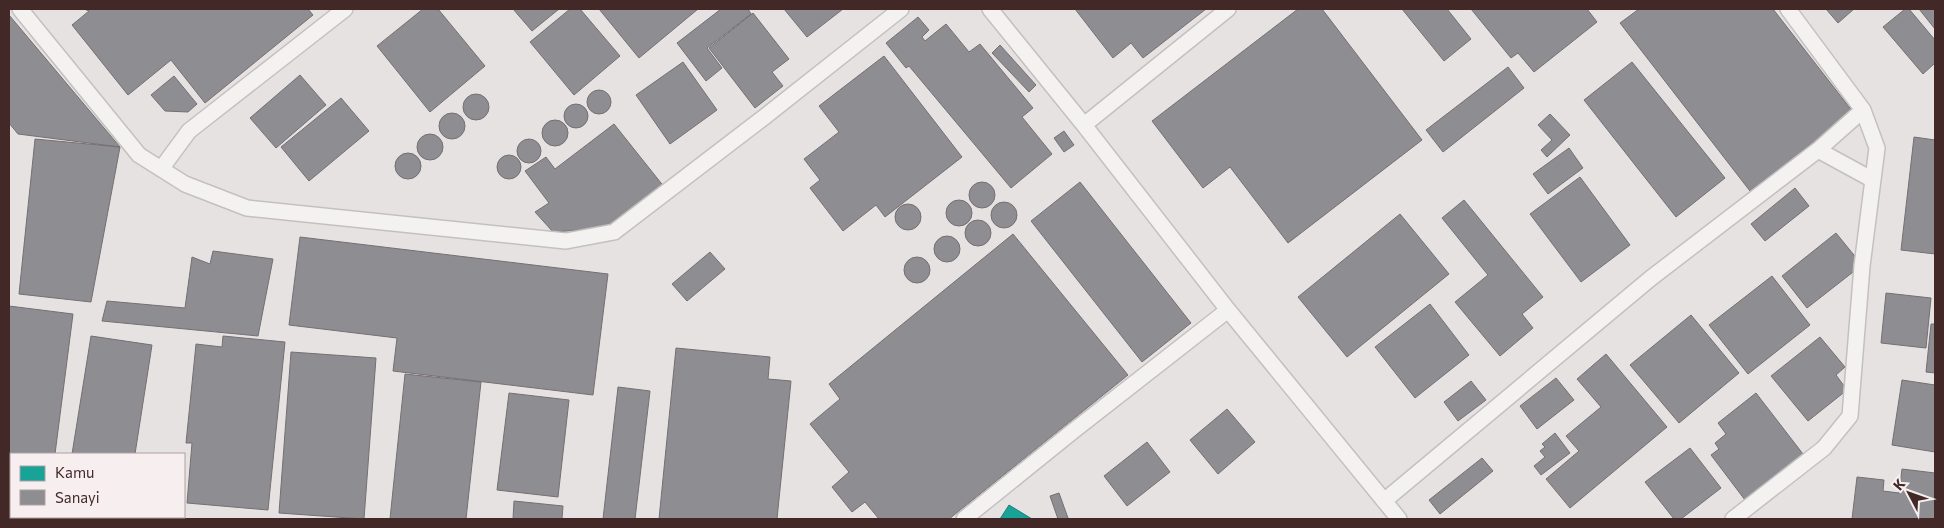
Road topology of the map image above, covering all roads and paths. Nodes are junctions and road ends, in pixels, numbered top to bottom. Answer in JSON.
{"nodes":[{"id":1,"x":20,"y":9,"type":"edge"},
{"id":2,"x":345,"y":9,"type":"edge"},
{"id":3,"x":901,"y":9,"type":"edge"},
{"id":4,"x":990,"y":9,"type":"edge"},
{"id":5,"x":1228,"y":9,"type":"edge"},
{"id":6,"x":1788,"y":9,"type":"edge"},
{"id":7,"x":1863,"y":110,"type":"junction"},
{"id":8,"x":1084,"y":125,"type":"junction"},
{"id":9,"x":1818,"y":150,"type":"junction"},
{"id":10,"x":161,"y":169,"type":"junction"},
{"id":11,"x":1873,"y":180,"type":"junction"},
{"id":12,"x":1228,"y":310,"type":"junction"},
{"id":13,"x":1384,"y":500,"type":"junction"},
{"id":14,"x":964,"y":519,"type":"edge"},
{"id":15,"x":1398,"y":519,"type":"edge"},
{"id":16,"x":1733,"y":519,"type":"edge"}],
"edges":[{"from":1,"to":10,"type":"street"},
{"from":2,"to":10,"type":"street"},
{"from":3,"to":10,"type":"street"},
{"from":4,"to":8,"type":"street"},
{"from":5,"to":8,"type":"street"},
{"from":6,"to":7,"type":"street"},
{"from":7,"to":9,"type":"street"},
{"from":7,"to":11,"type":"street"},
{"from":8,"to":12,"type":"street"},
{"from":9,"to":11,"type":"street"},
{"from":9,"to":13,"type":"street"},
{"from":11,"to":16,"type":"street"},
{"from":12,"to":13,"type":"street"},
{"from":12,"to":14,"type":"street"},
{"from":13,"to":15,"type":"street"}]}
